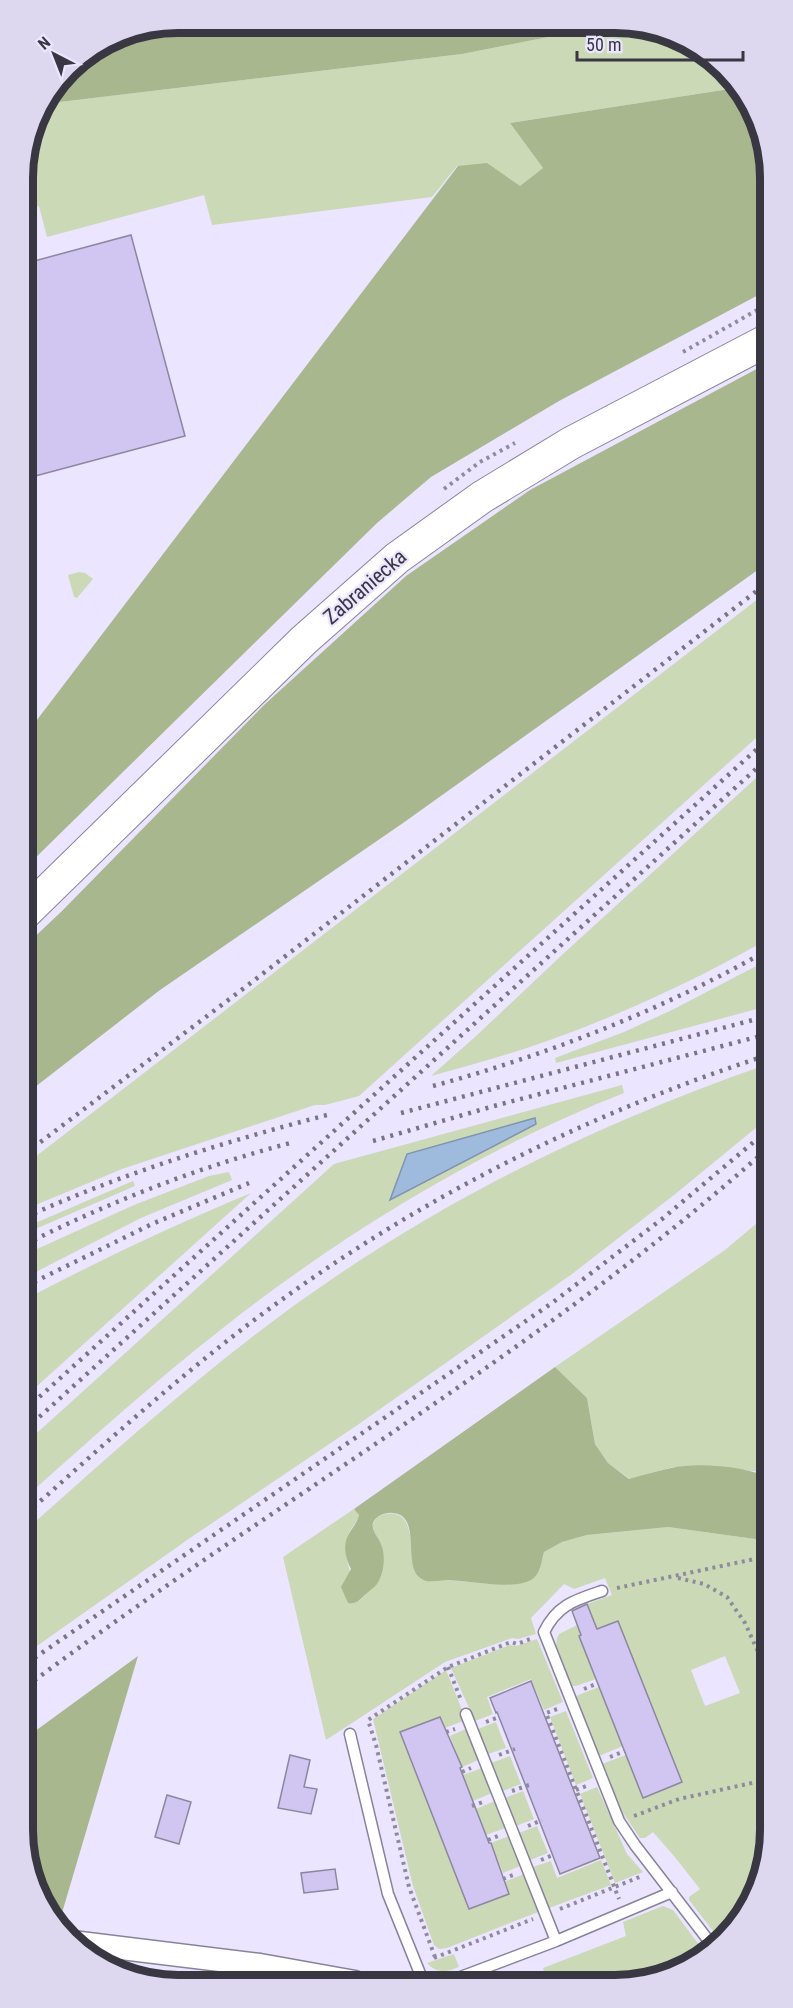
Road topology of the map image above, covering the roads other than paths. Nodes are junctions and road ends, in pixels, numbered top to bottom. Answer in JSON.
{"nodes":[{"id":1,"x":760,"y":344,"type":"edge"},
{"id":2,"x":33,"y":905,"type":"edge"},
{"id":3,"x":602,"y":1591,"type":"road end"},
{"id":4,"x":466,"y":1714,"type":"road end"},
{"id":5,"x":350,"y":1734,"type":"dead end"},
{"id":6,"x":672,"y":1892,"type":"junction"},
{"id":7,"x":709,"y":1940,"type":"edge"},
{"id":8,"x":556,"y":1941,"type":"junction"},
{"id":9,"x":89,"y":1944,"type":"edge"},
{"id":10,"x":316,"y":1975,"type":"edge"},
{"id":11,"x":421,"y":1975,"type":"edge"},
{"id":12,"x":466,"y":1975,"type":"edge"}],
"edges":[{"from":1,"to":2,"type":"main road","name":"Zabraniecka"},
{"from":3,"to":6,"type":"lane"},
{"from":4,"to":8,"type":"lane"},
{"from":5,"to":11,"type":"lane"},
{"from":6,"to":7,"type":"lane"},
{"from":6,"to":8,"type":"lane"},
{"from":8,"to":12,"type":"lane"},
{"from":9,"to":10,"type":"street"}]}
